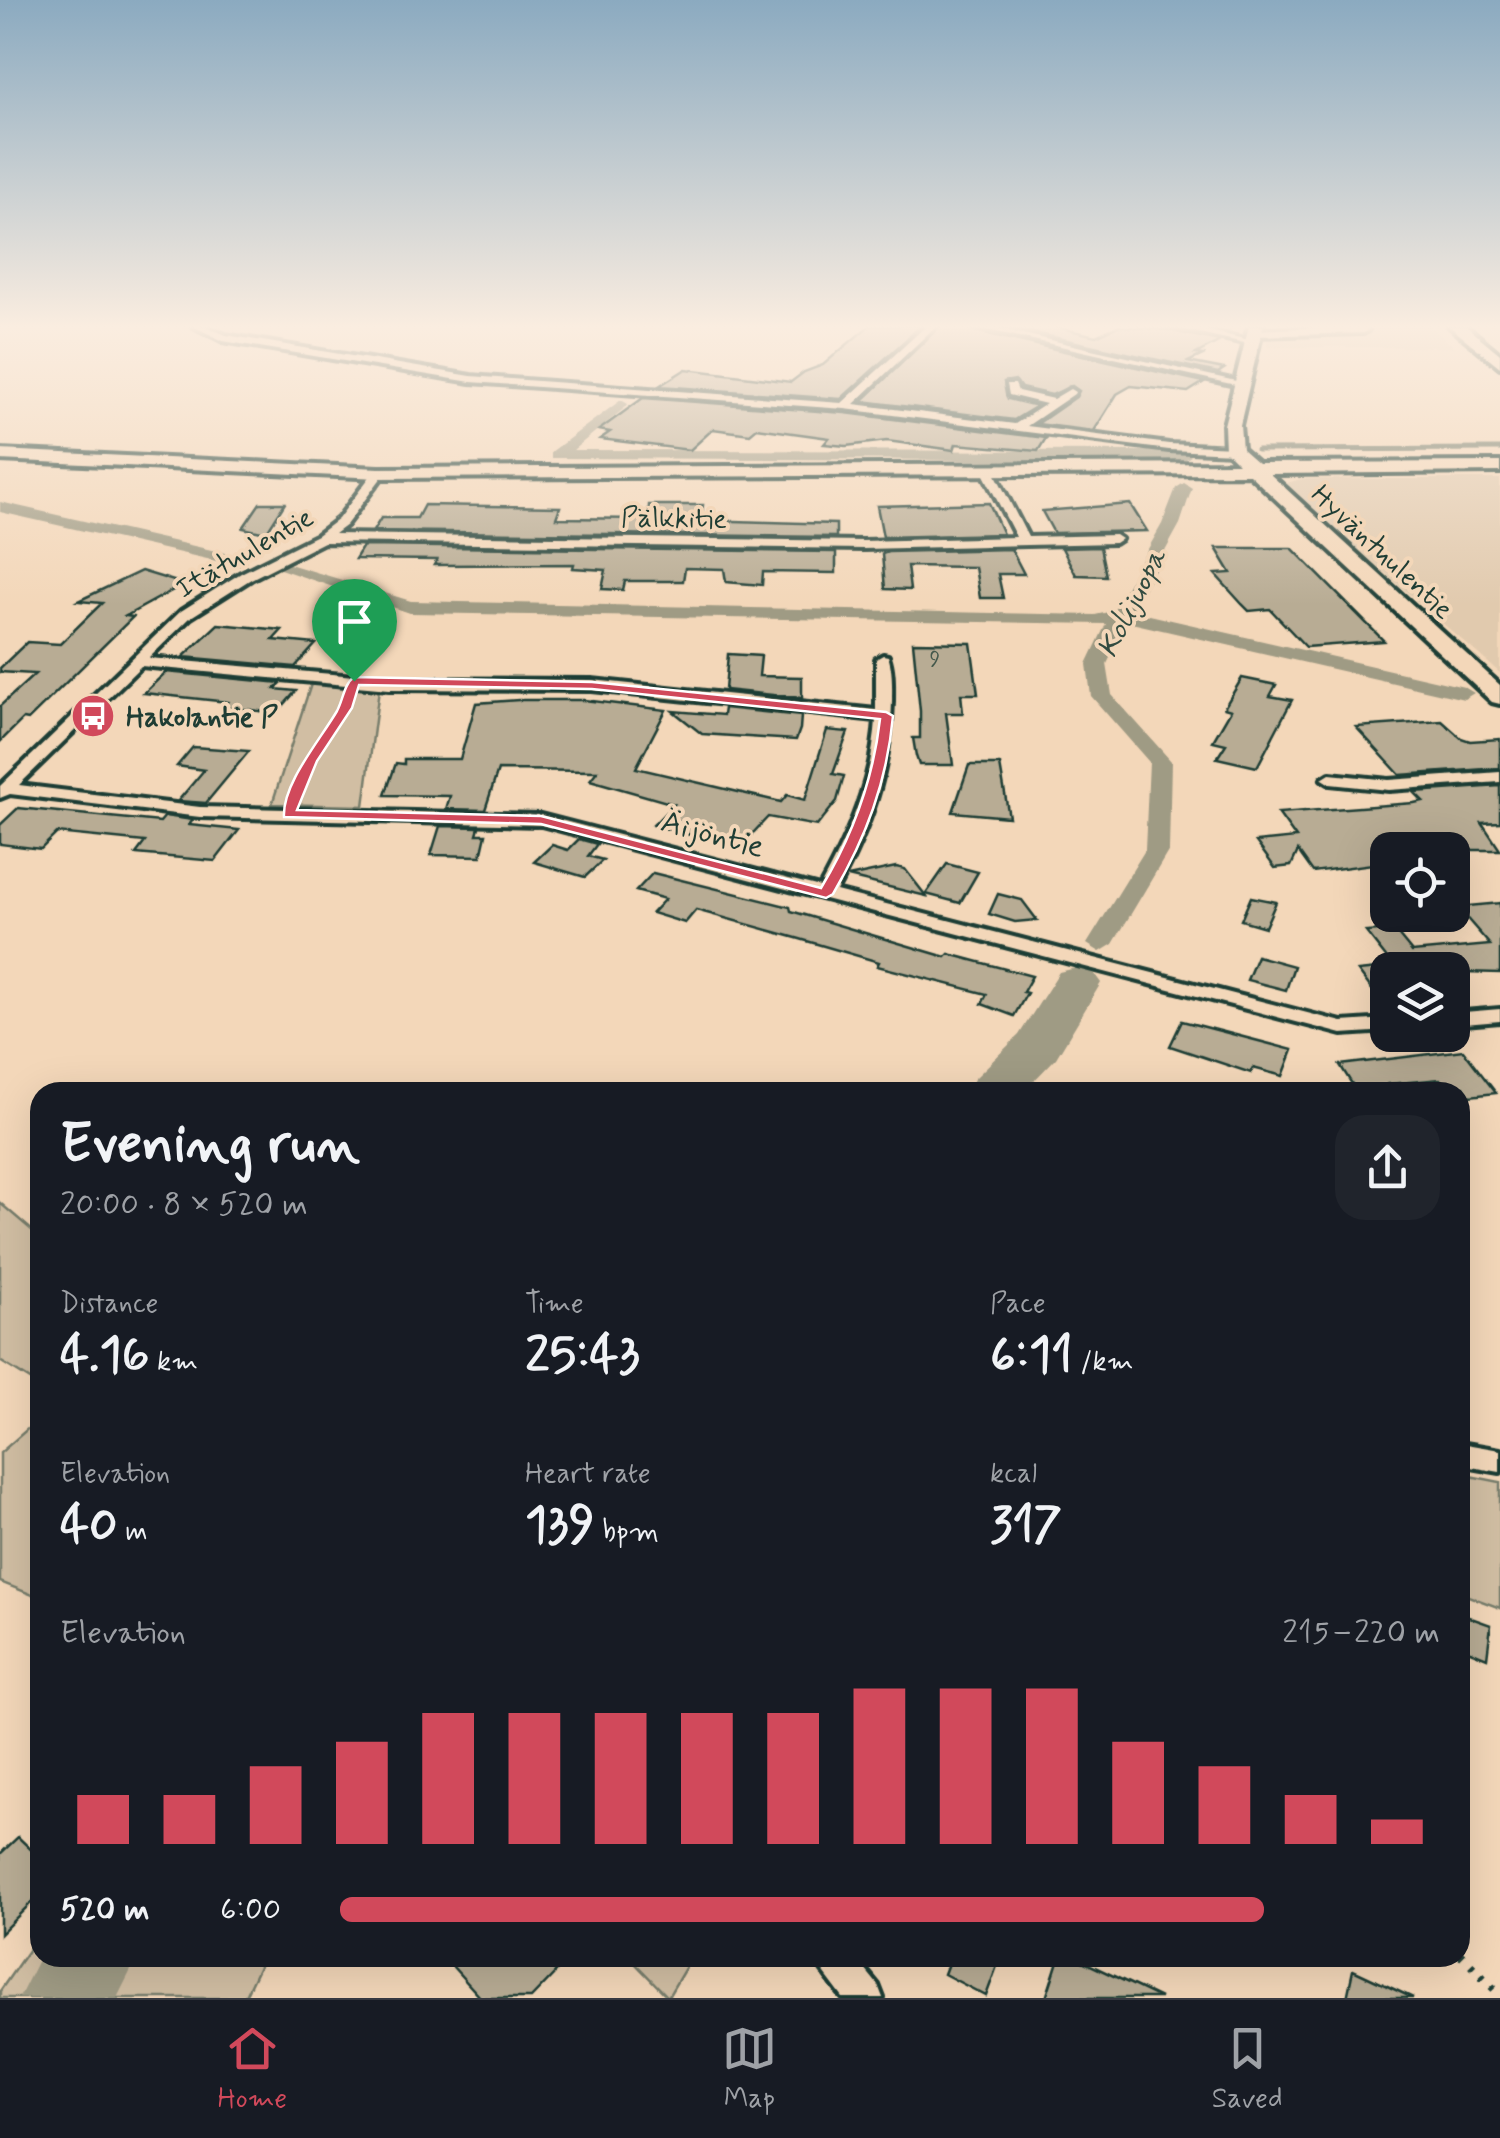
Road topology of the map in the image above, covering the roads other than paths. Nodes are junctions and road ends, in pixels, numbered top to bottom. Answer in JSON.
{"nodes":[{"id":1,"x":950,"y":419,"type":"edge"},
{"id":2,"x":1030,"y":419,"type":"edge"},
{"id":3,"x":1233,"y":419,"type":"edge"},
{"id":4,"x":1018,"y":428,"type":"junction"},
{"id":5,"x":1234,"y":450,"type":"junction"},
{"id":6,"x":0,"y":455,"type":"edge"},
{"id":7,"x":1500,"y":467,"type":"edge"},
{"id":8,"x":1253,"y":468,"type":"junction"},
{"id":9,"x":987,"y":469,"type":"junction"},
{"id":10,"x":379,"y":473,"type":"junction"},
{"id":11,"x":322,"y":538,"type":"junction"},
{"id":12,"x":1115,"y":538,"type":"dead end"},
{"id":13,"x":1024,"y":541,"type":"junction"},
{"id":14,"x":883,"y":659,"type":"dead end"},
{"id":15,"x":135,"y":661,"type":"junction"},
{"id":16,"x":1500,"y":697,"type":"edge"},
{"id":17,"x":886,"y":716,"type":"junction"},
{"id":18,"x":1500,"y":777,"type":"edge"},
{"id":19,"x":1330,"y":779,"type":"dead end"},
{"id":20,"x":4,"y":792,"type":"edge"},
{"id":21,"x":826,"y":894,"type":"junction"},
{"id":22,"x":1500,"y":1016,"type":"edge"},
{"id":23,"x":1470,"y":1018,"type":"edge"},
{"id":24,"x":1370,"y":1026,"type":"edge"},
{"id":25,"x":1470,"y":1456,"type":"edge"},
{"id":26,"x":1500,"y":1462,"type":"edge"},
{"id":27,"x":841,"y":1967,"type":"edge"},
{"id":28,"x":866,"y":1998,"type":"edge"}],
"edges":[{"from":1,"to":4,"type":"street"},
{"from":2,"to":4,"type":"street"},
{"from":3,"to":5,"type":"street"},
{"from":4,"to":5,"type":"street"},
{"from":5,"to":8,"type":"street","name":"Hyväntuulentie"},
{"from":6,"to":10,"type":"street"},
{"from":7,"to":8,"type":"street"},
{"from":8,"to":9,"type":"street"},
{"from":8,"to":16,"type":"street","name":"Hyväntuulentie"},
{"from":9,"to":10,"type":"street"},
{"from":9,"to":13,"type":"street"},
{"from":10,"to":11,"type":"street","name":"Itätuulentie"},
{"from":11,"to":13,"type":"street","name":"Pälkkitie"},
{"from":11,"to":15,"type":"street","name":"Itätuulentie"},
{"from":12,"to":13,"type":"street","name":"Pälkkitie"},
{"from":14,"to":17,"type":"street"},
{"from":15,"to":17,"type":"street"},
{"from":15,"to":20,"type":"street","name":"Itätuulentie"},
{"from":17,"to":21,"type":"street"},
{"from":18,"to":19,"type":"street"},
{"from":20,"to":21,"type":"street","name":"Äijöntie"},
{"from":21,"to":24,"type":"street","name":"Äijöntie"},
{"from":22,"to":23,"type":"street"},
{"from":25,"to":26,"type":"street"},
{"from":27,"to":28,"type":"street"}]}
